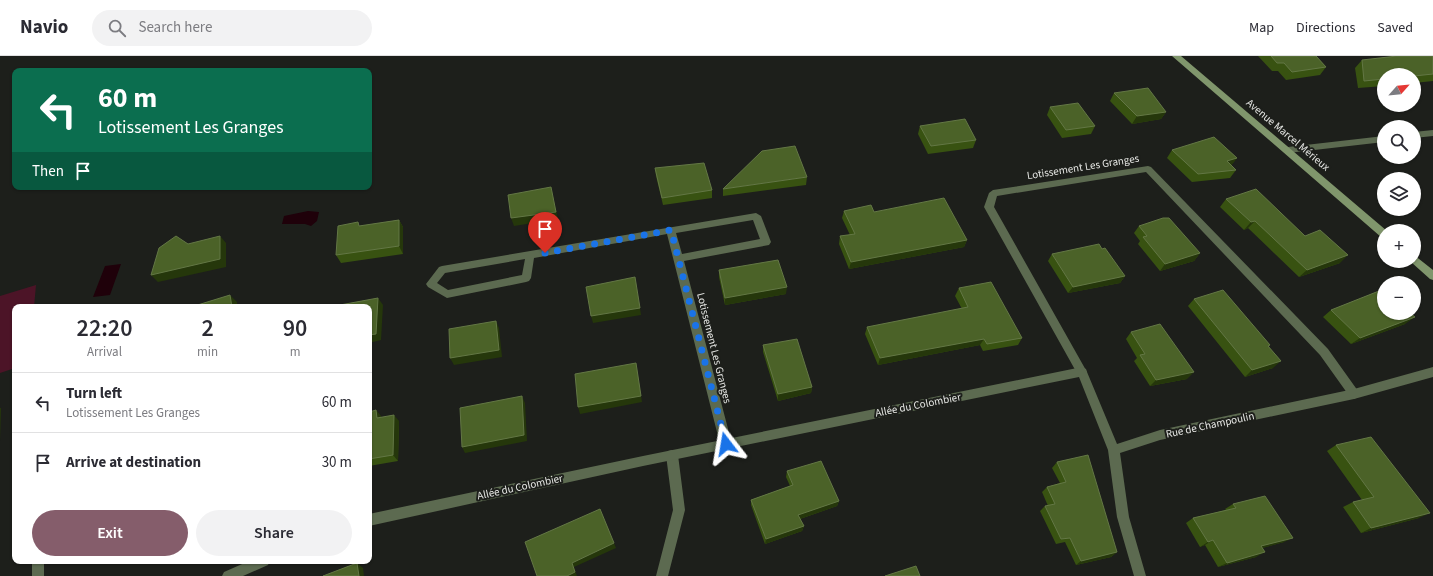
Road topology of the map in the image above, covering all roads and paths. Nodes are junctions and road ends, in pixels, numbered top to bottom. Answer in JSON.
{"nodes":[{"id":1,"x":1176,"y":56,"type":"edge"},
{"id":2,"x":1433,"y":133,"type":"edge"},
{"id":3,"x":1421,"y":134,"type":"edge"},
{"id":4,"x":1377,"y":140,"type":"edge"},
{"id":5,"x":1288,"y":150,"type":"junction"},
{"id":6,"x":1377,"y":228,"type":"edge"},
{"id":7,"x":671,"y":230,"type":"junction"},
{"id":8,"x":530,"y":256,"type":"junction"},
{"id":9,"x":679,"y":258,"type":"junction"},
{"id":10,"x":1421,"y":265,"type":"edge"},
{"id":11,"x":1433,"y":276,"type":"edge"},
{"id":12,"x":1082,"y":372,"type":"junction"},
{"id":13,"x":1433,"y":372,"type":"edge"},
{"id":14,"x":1354,"y":394,"type":"junction"},
{"id":15,"x":726,"y":444,"type":"junction"},
{"id":16,"x":1114,"y":450,"type":"junction"},
{"id":17,"x":672,"y":455,"type":"junction"},
{"id":18,"x":372,"y":519,"type":"edge"},
{"id":19,"x":38,"y":564,"type":"edge"},
{"id":20,"x":257,"y":564,"type":"edge"},
{"id":21,"x":38,"y":576,"type":"edge"},
{"id":22,"x":228,"y":576,"type":"edge"},
{"id":23,"x":662,"y":576,"type":"edge"},
{"id":24,"x":1140,"y":576,"type":"edge"}],
"edges":[{"from":1,"to":5,"type":"main road","name":"Avenue Marcel Mérieux"},
{"from":2,"to":3,"type":"street"},
{"from":4,"to":5,"type":"street"},
{"from":5,"to":6,"type":"main road","name":"Avenue Marcel Mérieux"},
{"from":7,"to":8,"type":"street"},
{"from":7,"to":9,"type":"street","name":"Lotissement Les Granges"},
{"from":7,"to":9,"type":"street"},
{"from":8,"to":8,"type":"street"},
{"from":9,"to":15,"type":"street","name":"Lotissement Les Granges"},
{"from":10,"to":11,"type":"main road"},
{"from":12,"to":14,"type":"street","name":"Lotissement Les Granges"},
{"from":12,"to":15,"type":"street","name":"Allée du Colombier"},
{"from":12,"to":16,"type":"street"},
{"from":13,"to":14,"type":"street","name":"Rue de Champoulin"},
{"from":14,"to":16,"type":"street","name":"Rue de Champoulin"},
{"from":15,"to":17,"type":"street","name":"Allée du Colombier"},
{"from":16,"to":24,"type":"street"},
{"from":17,"to":18,"type":"street","name":"Allée du Colombier"},
{"from":17,"to":23,"type":"street"},
{"from":19,"to":21,"type":"street"},
{"from":20,"to":22,"type":"street"}]}
